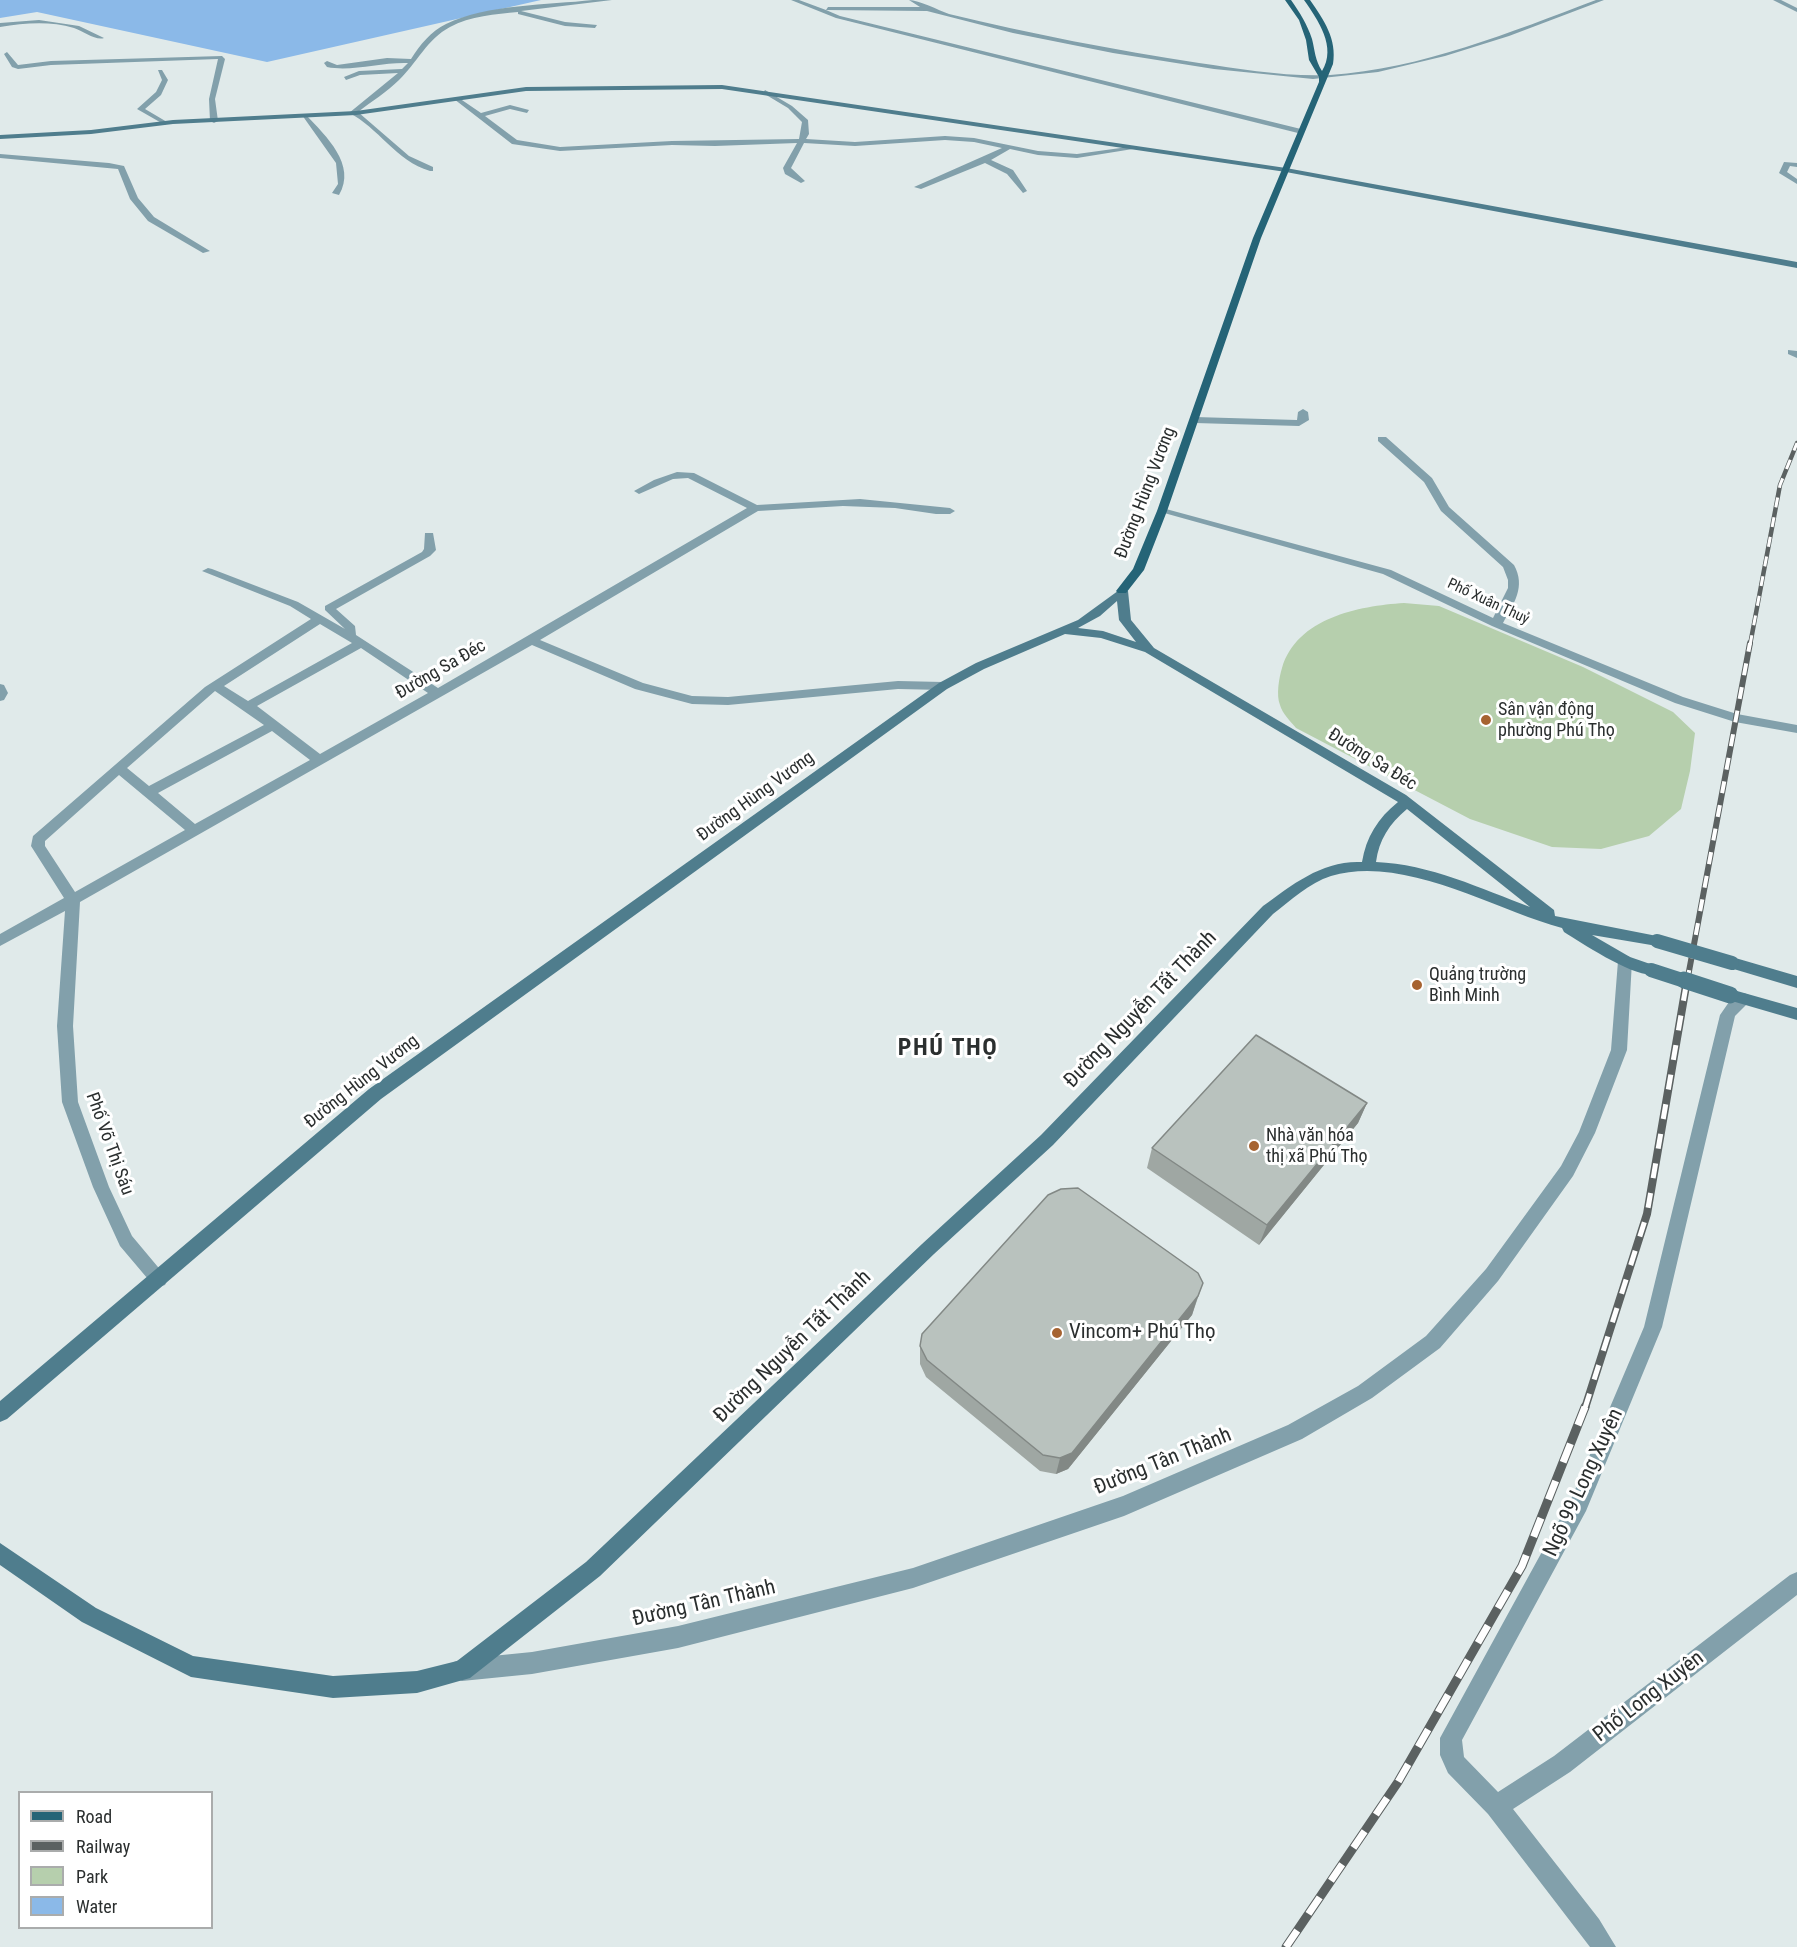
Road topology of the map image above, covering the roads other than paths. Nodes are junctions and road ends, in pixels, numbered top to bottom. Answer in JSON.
{"nodes":[{"id":1,"x":609,"y":0,"type":"edge"},
{"id":2,"x":794,"y":0,"type":"edge"},
{"id":3,"x":912,"y":0,"type":"edge"},
{"id":4,"x":1288,"y":0,"type":"edge"},
{"id":5,"x":1307,"y":0,"type":"edge"},
{"id":6,"x":1601,"y":0,"type":"edge"},
{"id":7,"x":1776,"y":0,"type":"edge"},
{"id":8,"x":549,"y":3,"type":"edge"},
{"id":9,"x":815,"y":9,"type":"junction"},
{"id":10,"x":927,"y":9,"type":"junction"},
{"id":11,"x":1797,"y":10,"type":"edge"},
{"id":12,"x":509,"y":11,"type":"junction"},
{"id":13,"x":0,"y":25,"type":"edge"},
{"id":14,"x":595,"y":29,"type":"dead end"},
{"id":15,"x":101,"y":38,"type":"dead end"},
{"id":16,"x":7,"y":54,"type":"dead end"},
{"id":17,"x":413,"y":61,"type":"junction"},
{"id":18,"x":0,"y":63,"type":"edge"},
{"id":19,"x":327,"y":63,"type":"dead end"},
{"id":20,"x":12,"y":64,"type":"junction"},
{"id":21,"x":160,"y":71,"type":"dead end"},
{"id":22,"x":405,"y":71,"type":"junction"},
{"id":23,"x":1322,"y":76,"type":"junction"},
{"id":24,"x":346,"y":78,"type":"dead end"},
{"id":25,"x":765,"y":92,"type":"junction"},
{"id":26,"x":457,"y":99,"type":"junction"},
{"id":27,"x":526,"y":111,"type":"dead end"},
{"id":28,"x":354,"y":113,"type":"junction"},
{"id":29,"x":304,"y":116,"type":"junction"},
{"id":30,"x":478,"y":116,"type":"junction"},
{"id":31,"x":214,"y":121,"type":"junction"},
{"id":32,"x":165,"y":123,"type":"junction"},
{"id":33,"x":1302,"y":132,"type":"junction"},
{"id":34,"x":0,"y":137,"type":"edge"},
{"id":35,"x":802,"y":140,"type":"junction"},
{"id":36,"x":1009,"y":147,"type":"junction"},
{"id":37,"x":1135,"y":148,"type":"junction"},
{"id":38,"x":0,"y":156,"type":"edge"},
{"id":39,"x":985,"y":160,"type":"junction"},
{"id":40,"x":1797,"y":165,"type":"edge"},
{"id":41,"x":430,"y":169,"type":"dead end"},
{"id":42,"x":1286,"y":170,"type":"junction"},
{"id":43,"x":801,"y":181,"type":"dead end"},
{"id":44,"x":1797,"y":182,"type":"edge"},
{"id":45,"x":918,"y":187,"type":"dead end"},
{"id":46,"x":1023,"y":191,"type":"dead end"},
{"id":47,"x":336,"y":193,"type":"dead end"},
{"id":48,"x":206,"y":251,"type":"dead end"},
{"id":49,"x":1797,"y":265,"type":"edge"},
{"id":50,"x":1303,"y":412,"type":"dead end"},
{"id":51,"x":1195,"y":420,"type":"junction"},
{"id":52,"x":1382,"y":439,"type":"dead end"},
{"id":53,"x":639,"y":491,"type":"dead end"},
{"id":54,"x":755,"y":508,"type":"junction"},
{"id":55,"x":950,"y":511,"type":"dead end"},
{"id":56,"x":1162,"y":511,"type":"junction"},
{"id":57,"x":429,"y":535,"type":"dead end"},
{"id":58,"x":208,"y":571,"type":"dead end"},
{"id":59,"x":1122,"y":591,"type":"junction"},
{"id":60,"x":319,"y":619,"type":"junction"},
{"id":61,"x":1496,"y":624,"type":"junction"},
{"id":62,"x":1065,"y":630,"type":"junction"},
{"id":63,"x":350,"y":636,"type":"junction"},
{"id":64,"x":531,"y":640,"type":"junction"},
{"id":65,"x":361,"y":643,"type":"junction"},
{"id":66,"x":1150,"y":651,"type":"junction"},
{"id":67,"x":215,"y":686,"type":"junction"},
{"id":68,"x":943,"y":686,"type":"junction"},
{"id":69,"x":0,"y":688,"type":"edge"},
{"id":70,"x":437,"y":693,"type":"junction"},
{"id":71,"x":0,"y":697,"type":"edge"},
{"id":72,"x":248,"y":706,"type":"junction"},
{"id":73,"x":273,"y":725,"type":"junction"},
{"id":74,"x":1797,"y":729,"type":"edge"},
{"id":75,"x":319,"y":760,"type":"junction"},
{"id":76,"x":120,"y":769,"type":"junction"},
{"id":77,"x":149,"y":792,"type":"junction"},
{"id":78,"x":1407,"y":802,"type":"junction"},
{"id":79,"x":195,"y":831,"type":"junction"},
{"id":80,"x":1369,"y":865,"type":"junction"},
{"id":81,"x":73,"y":900,"type":"junction"},
{"id":82,"x":1560,"y":923,"type":"junction"},
{"id":83,"x":0,"y":941,"type":"edge"},
{"id":84,"x":1625,"y":961,"type":"junction"},
{"id":85,"x":1797,"y":982,"type":"edge"},
{"id":86,"x":1737,"y":997,"type":"junction"},
{"id":87,"x":1797,"y":1014,"type":"edge"},
{"id":88,"x":159,"y":1279,"type":"junction"},
{"id":89,"x":0,"y":1413,"type":"edge"},
{"id":90,"x":0,"y":1553,"type":"edge"},
{"id":91,"x":1797,"y":1582,"type":"edge"},
{"id":92,"x":462,"y":1670,"type":"junction"},
{"id":93,"x":1496,"y":1806,"type":"junction"},
{"id":94,"x":1604,"y":1947,"type":"edge"}],
"edges":[{"from":1,"to":8,"type":"street"},
{"from":2,"to":9,"type":"street"},
{"from":3,"to":10,"type":"street"},
{"from":4,"to":23,"type":"main road"},
{"from":5,"to":23,"type":"main road","name":"Đường Hùng Vương"},
{"from":6,"to":23,"type":"street"},
{"from":7,"to":11,"type":"street"},
{"from":8,"to":12,"type":"street"},
{"from":9,"to":10,"type":"street"},
{"from":9,"to":33,"type":"street"},
{"from":10,"to":23,"type":"street"},
{"from":12,"to":14,"type":"street"},
{"from":12,"to":17,"type":"street"},
{"from":13,"to":15,"type":"street"},
{"from":16,"to":20,"type":"street"},
{"from":17,"to":19,"type":"street"},
{"from":17,"to":22,"type":"street"},
{"from":18,"to":20,"type":"street"},
{"from":20,"to":31,"type":"street"},
{"from":21,"to":32,"type":"street"},
{"from":22,"to":24,"type":"street"},
{"from":22,"to":28,"type":"street"},
{"from":23,"to":33,"type":"main road","name":"Đường Hùng Vương"},
{"from":25,"to":26,"type":"main road"},
{"from":25,"to":35,"type":"street"},
{"from":25,"to":37,"type":"main road"},
{"from":26,"to":28,"type":"main road"},
{"from":26,"to":30,"type":"street"},
{"from":27,"to":30,"type":"street"},
{"from":28,"to":29,"type":"main road"},
{"from":28,"to":41,"type":"street"},
{"from":29,"to":31,"type":"main road"},
{"from":29,"to":47,"type":"street"},
{"from":30,"to":35,"type":"street"},
{"from":31,"to":32,"type":"main road"},
{"from":32,"to":34,"type":"main road"},
{"from":33,"to":42,"type":"main road","name":"Đường Hùng Vương"},
{"from":35,"to":36,"type":"street"},
{"from":35,"to":43,"type":"street"},
{"from":36,"to":37,"type":"street"},
{"from":36,"to":39,"type":"street"},
{"from":37,"to":42,"type":"main road"},
{"from":38,"to":48,"type":"street"},
{"from":39,"to":45,"type":"street"},
{"from":39,"to":46,"type":"street"},
{"from":40,"to":44,"type":"street"},
{"from":42,"to":49,"type":"main road"},
{"from":42,"to":51,"type":"main road","name":"Đường Hùng Vương"},
{"from":50,"to":51,"type":"street"},
{"from":51,"to":56,"type":"main road","name":"Đường Hùng Vương"},
{"from":52,"to":61,"type":"street"},
{"from":53,"to":54,"type":"street"},
{"from":54,"to":55,"type":"street"},
{"from":54,"to":64,"type":"street","name":"Đường Sa Đéc"},
{"from":56,"to":59,"type":"main road","name":"Đường Hùng Vương"},
{"from":56,"to":61,"type":"street","name":"Phố Xuân Thuỷ"},
{"from":57,"to":63,"type":"street"},
{"from":58,"to":60,"type":"street"},
{"from":59,"to":62,"type":"main road","name":"Đường Hùng Vương"},
{"from":59,"to":66,"type":"main road","name":"Đường Sa Đéc"},
{"from":60,"to":63,"type":"street"},
{"from":60,"to":67,"type":"street"},
{"from":61,"to":74,"type":"street","name":"Phố Xuân Thuỷ"},
{"from":62,"to":66,"type":"main road","name":"Đường Sa Đéc"},
{"from":62,"to":68,"type":"main road","name":"Đường Hùng Vương"},
{"from":63,"to":65,"type":"street"},
{"from":64,"to":68,"type":"street"},
{"from":64,"to":70,"type":"street","name":"Đường Sa Đéc"},
{"from":65,"to":70,"type":"street"},
{"from":65,"to":72,"type":"street"},
{"from":66,"to":78,"type":"main road","name":"Đường Sa Đéc"},
{"from":67,"to":72,"type":"street"},
{"from":67,"to":76,"type":"street"},
{"from":68,"to":88,"type":"main road","name":"Đường Hùng Vương"},
{"from":69,"to":71,"type":"street"},
{"from":70,"to":75,"type":"street","name":"Đường Sa Đéc"},
{"from":72,"to":73,"type":"street"},
{"from":73,"to":75,"type":"street"},
{"from":73,"to":77,"type":"street"},
{"from":75,"to":79,"type":"street","name":"Đường Sa Đéc"},
{"from":76,"to":77,"type":"street"},
{"from":76,"to":81,"type":"street"},
{"from":77,"to":79,"type":"street"},
{"from":78,"to":80,"type":"main road"},
{"from":78,"to":82,"type":"main road","name":"Đường Sa Đéc"},
{"from":79,"to":81,"type":"street","name":"Đường Sa Đéc"},
{"from":80,"to":82,"type":"main road","name":"Đường Nguyễn Tất Thành"},
{"from":80,"to":92,"type":"main road","name":"Đường Nguyễn Tất Thành"},
{"from":81,"to":83,"type":"street","name":"Đường Sa Đéc"},
{"from":81,"to":88,"type":"street","name":"Phố Võ Thị Sáu"},
{"from":82,"to":84,"type":"main road","name":"Đường Nguyễn Tất Thành"},
{"from":82,"to":85,"type":"main road","name":"Đường Nguyễn Tất Thành","bridge":true},
{"from":84,"to":86,"type":"main road","name":"Đường Nguyễn Tất Thành","bridge":true},
{"from":84,"to":92,"type":"street","name":"Đường Tân Thành"},
{"from":86,"to":87,"type":"main road"},
{"from":86,"to":93,"type":"street","name":"Ngõ 99 Long Xuyên"},
{"from":88,"to":89,"type":"main road","name":"Đường Hùng Vương"},
{"from":90,"to":92,"type":"main road","name":"Đường Nguyễn Tất Thành"},
{"from":91,"to":93,"type":"street","name":"Phố Long Xuyên"},
{"from":93,"to":94,"type":"street","name":"Ngõ 99 Long Xuyên"}]}
